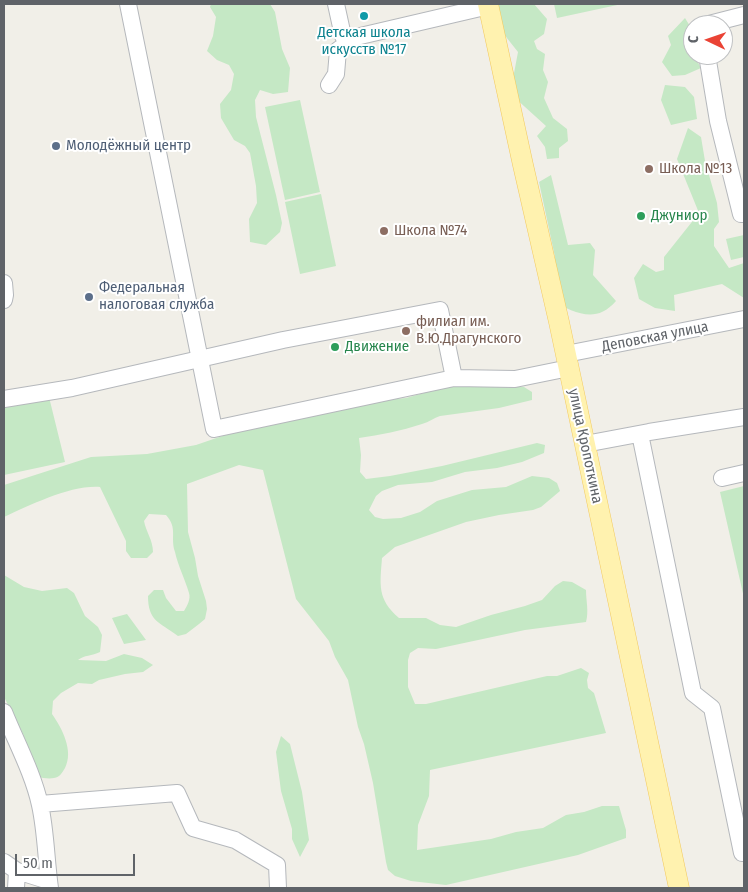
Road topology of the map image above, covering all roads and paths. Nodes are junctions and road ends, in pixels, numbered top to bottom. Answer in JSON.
{"nodes":[{"id":1,"x":128,"y":4,"type":"edge"},
{"id":2,"x":336,"y":4,"type":"edge"},
{"id":3,"x":488,"y":5,"type":"edge"},
{"id":4,"x":356,"y":37,"type":"junction"},
{"id":5,"x":709,"y":65,"type":"edge"},
{"id":6,"x":328,"y":85,"type":"dead end"},
{"id":7,"x":744,"y":214,"type":"edge"},
{"id":8,"x":4,"y":284,"type":"edge"},
{"id":9,"x":4,"y":300,"type":"edge"},
{"id":10,"x":744,"y":319,"type":"edge"},
{"id":11,"x":201,"y":359,"type":"junction"},
{"id":12,"x":567,"y":361,"type":"junction"},
{"id":13,"x":454,"y":378,"type":"junction"},
{"id":14,"x":4,"y":399,"type":"edge"},
{"id":15,"x":744,"y":417,"type":"edge"},
{"id":16,"x":640,"y":434,"type":"junction"},
{"id":17,"x":585,"y":444,"type":"junction"},
{"id":18,"x":744,"y":473,"type":"edge"},
{"id":19,"x":722,"y":478,"type":"dead end"},
{"id":20,"x":4,"y":712,"type":"edge"},
{"id":21,"x":40,"y":804,"type":"junction"},
{"id":22,"x":742,"y":853,"type":"dead end"},
{"id":23,"x":4,"y":862,"type":"edge"},
{"id":24,"x":17,"y":871,"type":"junction"},
{"id":25,"x":49,"y":885,"type":"edge"},
{"id":26,"x":16,"y":888,"type":"edge"},
{"id":27,"x":278,"y":888,"type":"edge"},
{"id":28,"x":679,"y":888,"type":"edge"}],
"edges":[{"from":1,"to":11,"type":"street"},
{"from":2,"to":4,"type":"street"},
{"from":3,"to":4,"type":"street"},
{"from":3,"to":12,"type":"main road","name":"улица Кропоткина"},
{"from":4,"to":6,"type":"street"},
{"from":5,"to":7,"type":"street"},
{"from":8,"to":9,"type":"street"},
{"from":10,"to":12,"type":"street","name":"Деповская улица"},
{"from":11,"to":13,"type":"street"},
{"from":11,"to":13,"type":"street","name":"Деповская улица"},
{"from":11,"to":14,"type":"street"},
{"from":12,"to":13,"type":"street","name":"Деповская улица"},
{"from":12,"to":17,"type":"main road","name":"улица Кропоткина"},
{"from":15,"to":16,"type":"street"},
{"from":16,"to":17,"type":"street"},
{"from":16,"to":22,"type":"street"},
{"from":17,"to":28,"type":"main road","name":"улица Кропоткина"},
{"from":18,"to":19,"type":"street"},
{"from":20,"to":21,"type":"street"},
{"from":21,"to":25,"type":"street"},
{"from":21,"to":27,"type":"street"},
{"from":23,"to":24,"type":"street"},
{"from":24,"to":25,"type":"street"},
{"from":24,"to":26,"type":"street"}]}
